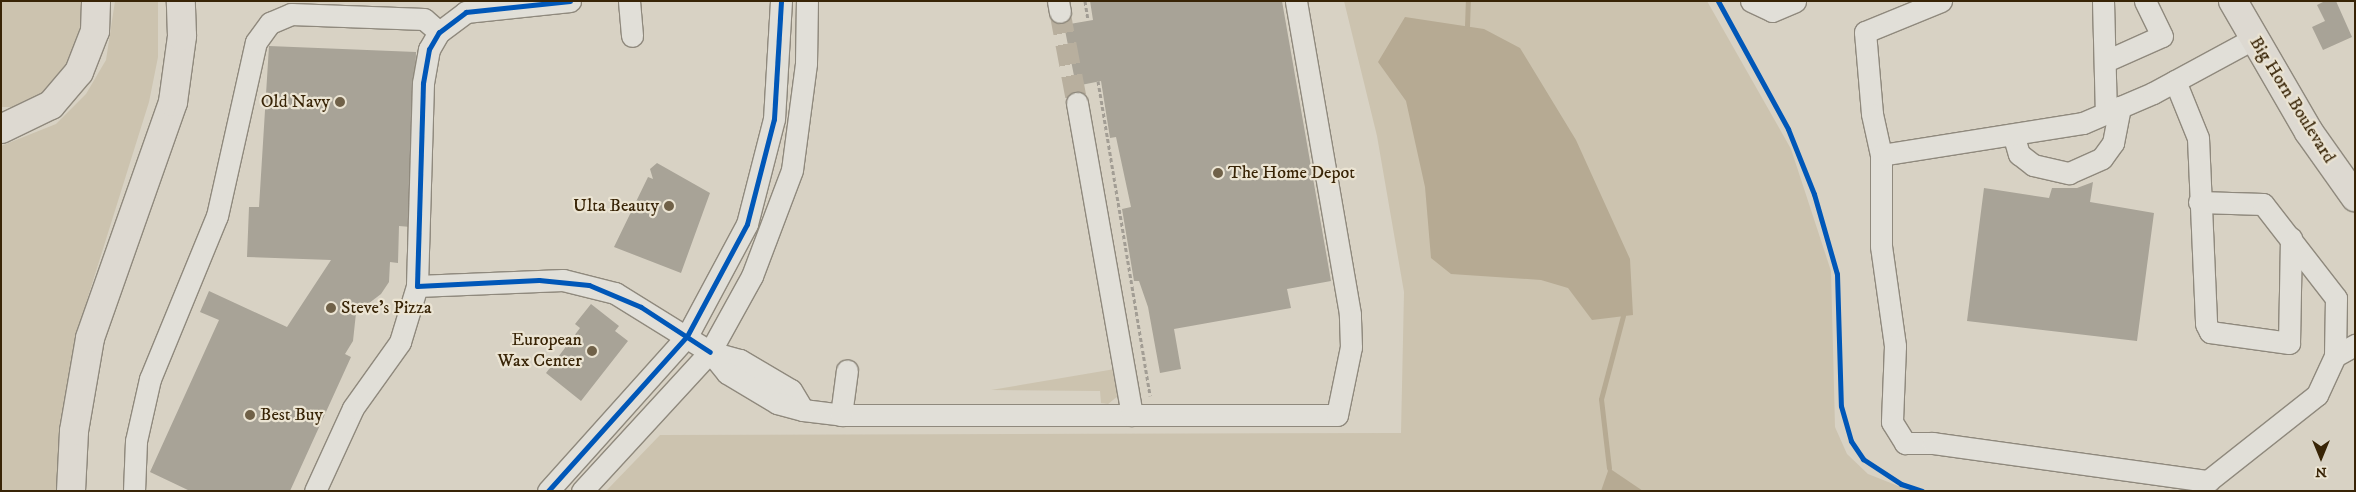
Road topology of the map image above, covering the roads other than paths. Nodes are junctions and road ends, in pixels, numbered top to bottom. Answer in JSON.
{"nodes":[{"id":1,"x":96,"y":1,"type":"edge"},
{"id":2,"x":181,"y":1,"type":"edge"},
{"id":3,"x":570,"y":1,"type":"edge"},
{"id":4,"x":629,"y":1,"type":"edge"},
{"id":5,"x":781,"y":1,"type":"edge"},
{"id":6,"x":806,"y":1,"type":"edge"},
{"id":7,"x":1296,"y":1,"type":"edge"},
{"id":8,"x":1751,"y":1,"type":"edge"},
{"id":9,"x":1795,"y":1,"type":"edge"},
{"id":10,"x":1941,"y":1,"type":"edge"},
{"id":11,"x":2103,"y":1,"type":"edge"},
{"id":12,"x":2145,"y":1,"type":"edge"},
{"id":13,"x":2233,"y":1,"type":"edge"},
{"id":14,"x":526,"y":3,"type":"edge"},
{"id":15,"x":490,"y":4,"type":"edge"},
{"id":16,"x":427,"y":17,"type":"edge"},
{"id":17,"x":632,"y":36,"type":"dead end"},
{"id":18,"x":2253,"y":39,"type":"junction"},
{"id":19,"x":2106,"y":61,"type":"junction"},
{"id":20,"x":2175,"y":81,"type":"junction"},
{"id":21,"x":1077,"y":103,"type":"tunnel mouth"},
{"id":22,"x":2113,"y":110,"type":"junction"},
{"id":23,"x":1,"y":129,"type":"edge"},
{"id":24,"x":2014,"y":137,"type":"junction"},
{"id":25,"x":1882,"y":155,"type":"junction"},
{"id":26,"x":2355,"y":197,"type":"edge"},
{"id":27,"x":2199,"y":202,"type":"junction"},
{"id":28,"x":2291,"y":238,"type":"junction"},
{"id":29,"x":417,"y":286,"type":"junction"},
{"id":30,"x":687,"y":336,"type":"junction"},
{"id":31,"x":2355,"y":345,"type":"edge"},
{"id":32,"x":710,"y":352,"type":"junction"},
{"id":33,"x":2335,"y":356,"type":"junction"},
{"id":34,"x":847,"y":370,"type":"dead end"},
{"id":35,"x":841,"y":415,"type":"junction"},
{"id":36,"x":1132,"y":415,"type":"junction"},
{"id":37,"x":71,"y":491,"type":"edge"},
{"id":38,"x":134,"y":491,"type":"edge"},
{"id":39,"x":315,"y":491,"type":"edge"},
{"id":40,"x":548,"y":491,"type":"edge"},
{"id":41,"x":582,"y":491,"type":"edge"}],
"edges":[{"from":1,"to":23,"type":"main road"},
{"from":2,"to":37,"type":"main road"},
{"from":3,"to":14,"type":"street"},
{"from":4,"to":17,"type":"street"},
{"from":5,"to":30,"type":"street"},
{"from":6,"to":32,"type":"street"},
{"from":7,"to":36,"type":"street"},
{"from":8,"to":9,"type":"street"},
{"from":10,"to":25,"type":"street"},
{"from":11,"to":19,"type":"street"},
{"from":12,"to":19,"type":"street"},
{"from":13,"to":18,"type":"main road","name":"Big Horn Boulevard"},
{"from":14,"to":15,"type":"street"},
{"from":15,"to":16,"type":"street"},
{"from":16,"to":29,"type":"street"},
{"from":16,"to":38,"type":"street"},
{"from":18,"to":20,"type":"street"},
{"from":18,"to":26,"type":"main road","name":"Big Horn Boulevard"},
{"from":19,"to":22,"type":"street"},
{"from":20,"to":22,"type":"street"},
{"from":20,"to":27,"type":"street"},
{"from":21,"to":36,"type":"street"},
{"from":22,"to":24,"type":"street"},
{"from":22,"to":24,"type":"street"},
{"from":24,"to":25,"type":"street"},
{"from":25,"to":33,"type":"street"},
{"from":27,"to":28,"type":"street"},
{"from":27,"to":28,"type":"street"},
{"from":28,"to":33,"type":"street"},
{"from":29,"to":30,"type":"street"},
{"from":29,"to":39,"type":"street"},
{"from":30,"to":32,"type":"street"},
{"from":30,"to":40,"type":"street"},
{"from":31,"to":33,"type":"street"},
{"from":32,"to":35,"type":"street"},
{"from":32,"to":41,"type":"street"},
{"from":34,"to":35,"type":"street"},
{"from":35,"to":36,"type":"street"}]}
